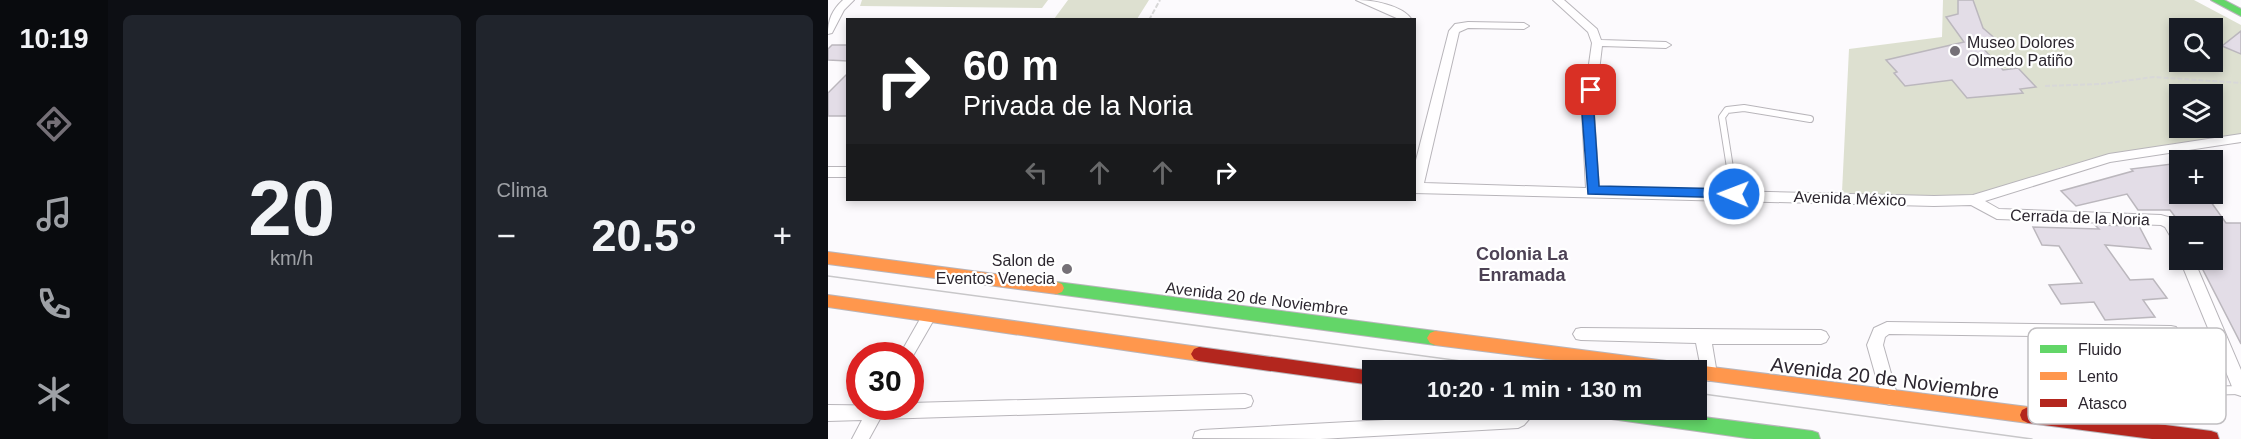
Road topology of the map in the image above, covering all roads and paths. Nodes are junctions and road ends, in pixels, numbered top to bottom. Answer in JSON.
{"nodes":[{"id":1,"x":849,"y":0,"type":"edge"},
{"id":2,"x":1160,"y":0,"type":"edge"},
{"id":3,"x":1361,"y":0,"type":"edge"},
{"id":4,"x":1558,"y":0,"type":"edge"},
{"id":5,"x":2216,"y":0,"type":"edge"},
{"id":6,"x":2238,"y":9,"type":"edge"},
{"id":7,"x":1387,"y":15,"type":"edge"},
{"id":8,"x":1150,"y":18,"type":"edge"},
{"id":9,"x":1406,"y":18,"type":"edge"},
{"id":10,"x":829,"y":24,"type":"edge"},
{"id":11,"x":1524,"y":26,"type":"dead end"},
{"id":12,"x":1597,"y":43,"type":"junction"},
{"id":13,"x":1666,"y":45,"type":"dead end"},
{"id":14,"x":2241,"y":83,"type":"edge"},
{"id":15,"x":2045,"y":86,"type":"dead end"},
{"id":16,"x":1810,"y":119,"type":"dead end"},
{"id":17,"x":2241,"y":138,"type":"edge"},
{"id":18,"x":828,"y":172,"type":"edge"},
{"id":19,"x":846,"y":172,"type":"edge"},
{"id":20,"x":1416,"y":184,"type":"edge"},
{"id":21,"x":1416,"y":188,"type":"edge"},
{"id":22,"x":1593,"y":191,"type":"junction"},
{"id":23,"x":1734,"y":194,"type":"junction"},
{"id":24,"x":1973,"y":200,"type":"junction"},
{"id":25,"x":2169,"y":223,"type":"edge"},
{"id":26,"x":828,"y":258,"type":"edge"},
{"id":27,"x":2191,"y":270,"type":"edge"},
{"id":28,"x":828,"y":301,"type":"edge"},
{"id":29,"x":929,"y":316,"type":"junction"},
{"id":30,"x":2215,"y":328,"type":"edge"},
{"id":31,"x":2028,"y":330,"type":"edge"},
{"id":32,"x":1581,"y":334,"type":"dead end"},
{"id":33,"x":1703,"y":337,"type":"junction"},
{"id":34,"x":1821,"y":337,"type":"dead end"},
{"id":35,"x":915,"y":342,"type":"edge"},
{"id":36,"x":2226,"y":353,"type":"edge"},
{"id":37,"x":1606,"y":360,"type":"edge"},
{"id":38,"x":1703,"y":360,"type":"edge"},
{"id":39,"x":1707,"y":374,"type":"edge"},
{"id":40,"x":1362,"y":377,"type":"edge"},
{"id":41,"x":2226,"y":389,"type":"edge"},
{"id":42,"x":2241,"y":389,"type":"edge"},
{"id":43,"x":1890,"y":398,"type":"junction"},
{"id":44,"x":1245,"y":401,"type":"dead end"},
{"id":45,"x":924,"y":408,"type":"edge"},
{"id":46,"x":846,"y":412,"type":"edge"},
{"id":47,"x":828,"y":413,"type":"edge"},
{"id":48,"x":2028,"y":416,"type":"edge"},
{"id":49,"x":871,"y":420,"type":"edge"},
{"id":50,"x":1518,"y":420,"type":"edge"},
{"id":51,"x":1671,"y":420,"type":"edge"},
{"id":52,"x":2094,"y":424,"type":"edge"},
{"id":53,"x":1201,"y":438,"type":"edge"},
{"id":54,"x":860,"y":439,"type":"edge"},
{"id":55,"x":1812,"y":439,"type":"edge"},
{"id":56,"x":2211,"y":439,"type":"edge"}],
"edges":[{"from":1,"to":10,"type":"street"},
{"from":2,"to":8,"type":"path"},
{"from":3,"to":7,"type":"street"},
{"from":4,"to":12,"type":"street"},
{"from":5,"to":6,"type":"main road"},
{"from":7,"to":9,"type":"street"},
{"from":11,"to":20,"type":"street"},
{"from":12,"to":13,"type":"street"},
{"from":12,"to":22,"type":"street"},
{"from":14,"to":15,"type":"path"},
{"from":16,"to":23,"type":"lane"},
{"from":17,"to":24,"type":"street","name":"Avenida México"},
{"from":18,"to":19,"type":"street"},
{"from":21,"to":22,"type":"street","name":"Avenida México"},
{"from":22,"to":23,"type":"street","name":"Avenida México"},
{"from":23,"to":24,"type":"street","name":"Avenida México"},
{"from":24,"to":25,"type":"street","name":"Cerrada de la Noria"},
{"from":26,"to":37,"type":"main road","name":"Avenida 20 de Noviembre"},
{"from":27,"to":30,"type":"street"},
{"from":28,"to":29,"type":"main road"},
{"from":29,"to":35,"type":"street"},
{"from":29,"to":40,"type":"main road"},
{"from":31,"to":43,"type":"street"},
{"from":32,"to":33,"type":"street"},
{"from":33,"to":34,"type":"street"},
{"from":33,"to":38,"type":"street"},
{"from":36,"to":42,"type":"street"},
{"from":39,"to":43,"type":"main road","name":"Avenida 20 de Noviembre"},
{"from":41,"to":42,"type":"lane"},
{"from":43,"to":48,"type":"main road","name":"Avenida 20 de Noviembre"},
{"from":44,"to":45,"type":"street"},
{"from":46,"to":47,"type":"street"},
{"from":49,"to":54,"type":"street"},
{"from":50,"to":53,"type":"street"},
{"from":51,"to":55,"type":"main road"},
{"from":52,"to":56,"type":"main road","name":"Avenida 20 de Noviembre"}]}
